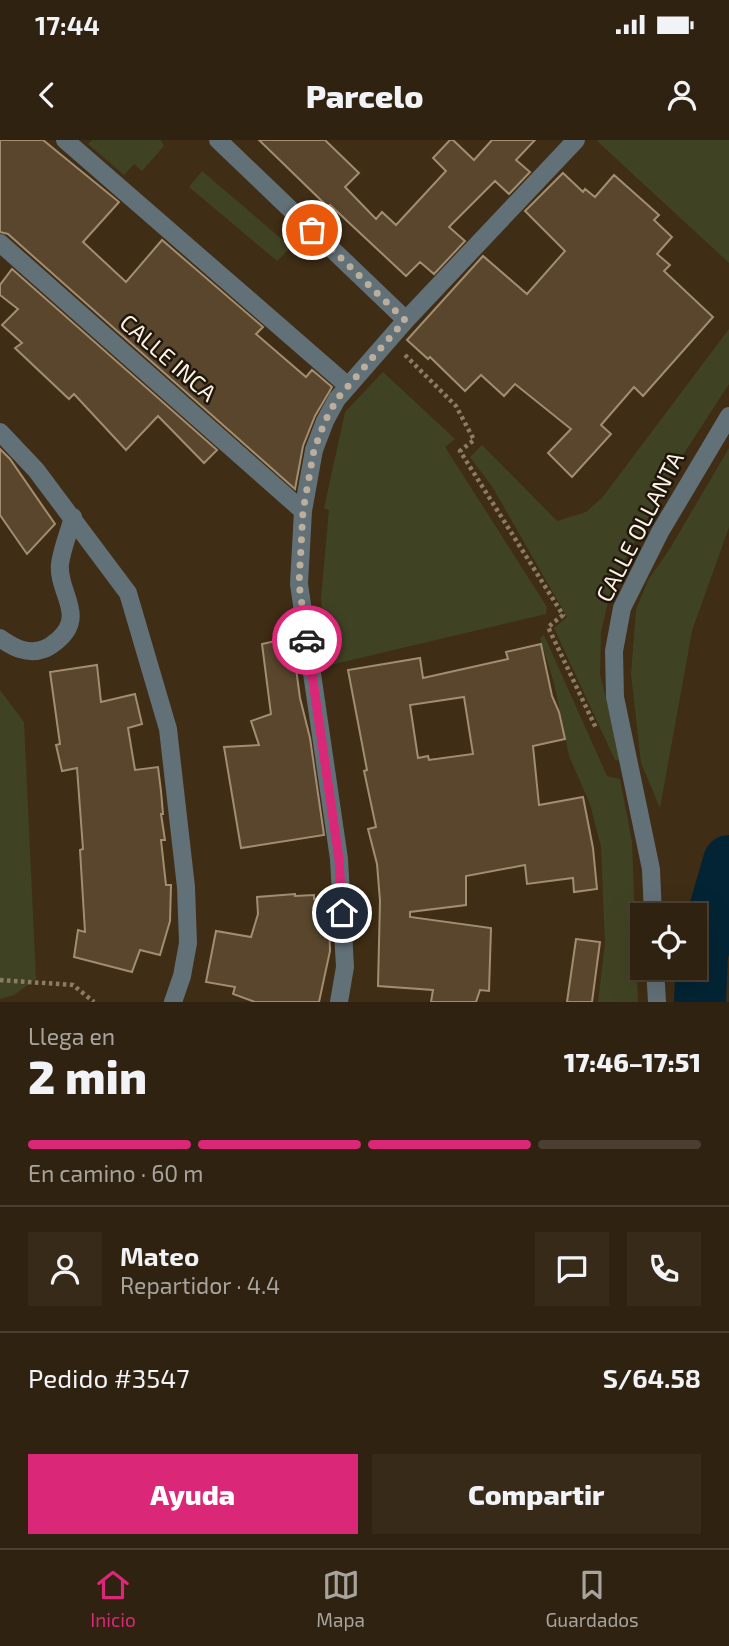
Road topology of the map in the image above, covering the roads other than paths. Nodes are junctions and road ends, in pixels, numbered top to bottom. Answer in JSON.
{"nodes":[{"id":1,"x":65,"y":140,"type":"edge"},
{"id":2,"x":218,"y":140,"type":"edge"},
{"id":3,"x":576,"y":140,"type":"edge"},
{"id":4,"x":0,"y":243,"type":"edge"},
{"id":5,"x":405,"y":320,"type":"junction"},
{"id":6,"x":348,"y":386,"type":"junction"},
{"id":7,"x":729,"y":416,"type":"edge"},
{"id":8,"x":0,"y":432,"type":"edge"},
{"id":9,"x":303,"y":511,"type":"junction"},
{"id":10,"x":73,"y":517,"type":"junction"},
{"id":11,"x":0,"y":638,"type":"edge"},
{"id":12,"x":652,"y":903,"type":"edge"},
{"id":13,"x":656,"y":980,"type":"edge"},
{"id":14,"x":173,"y":1002,"type":"edge"},
{"id":15,"x":338,"y":1002,"type":"edge"},
{"id":16,"x":657,"y":1002,"type":"edge"}],
"edges":[{"from":1,"to":6,"type":"street"},
{"from":2,"to":5,"type":"street"},
{"from":3,"to":5,"type":"street"},
{"from":4,"to":9,"type":"street","name":"CALLE INCA"},
{"from":5,"to":6,"type":"street"},
{"from":6,"to":9,"type":"street"},
{"from":7,"to":12,"type":"street","name":"CALLE OLLANTA"},
{"from":8,"to":10,"type":"street"},
{"from":9,"to":15,"type":"street"},
{"from":10,"to":11,"type":"street"},
{"from":10,"to":14,"type":"street"},
{"from":13,"to":16,"type":"street"}]}
